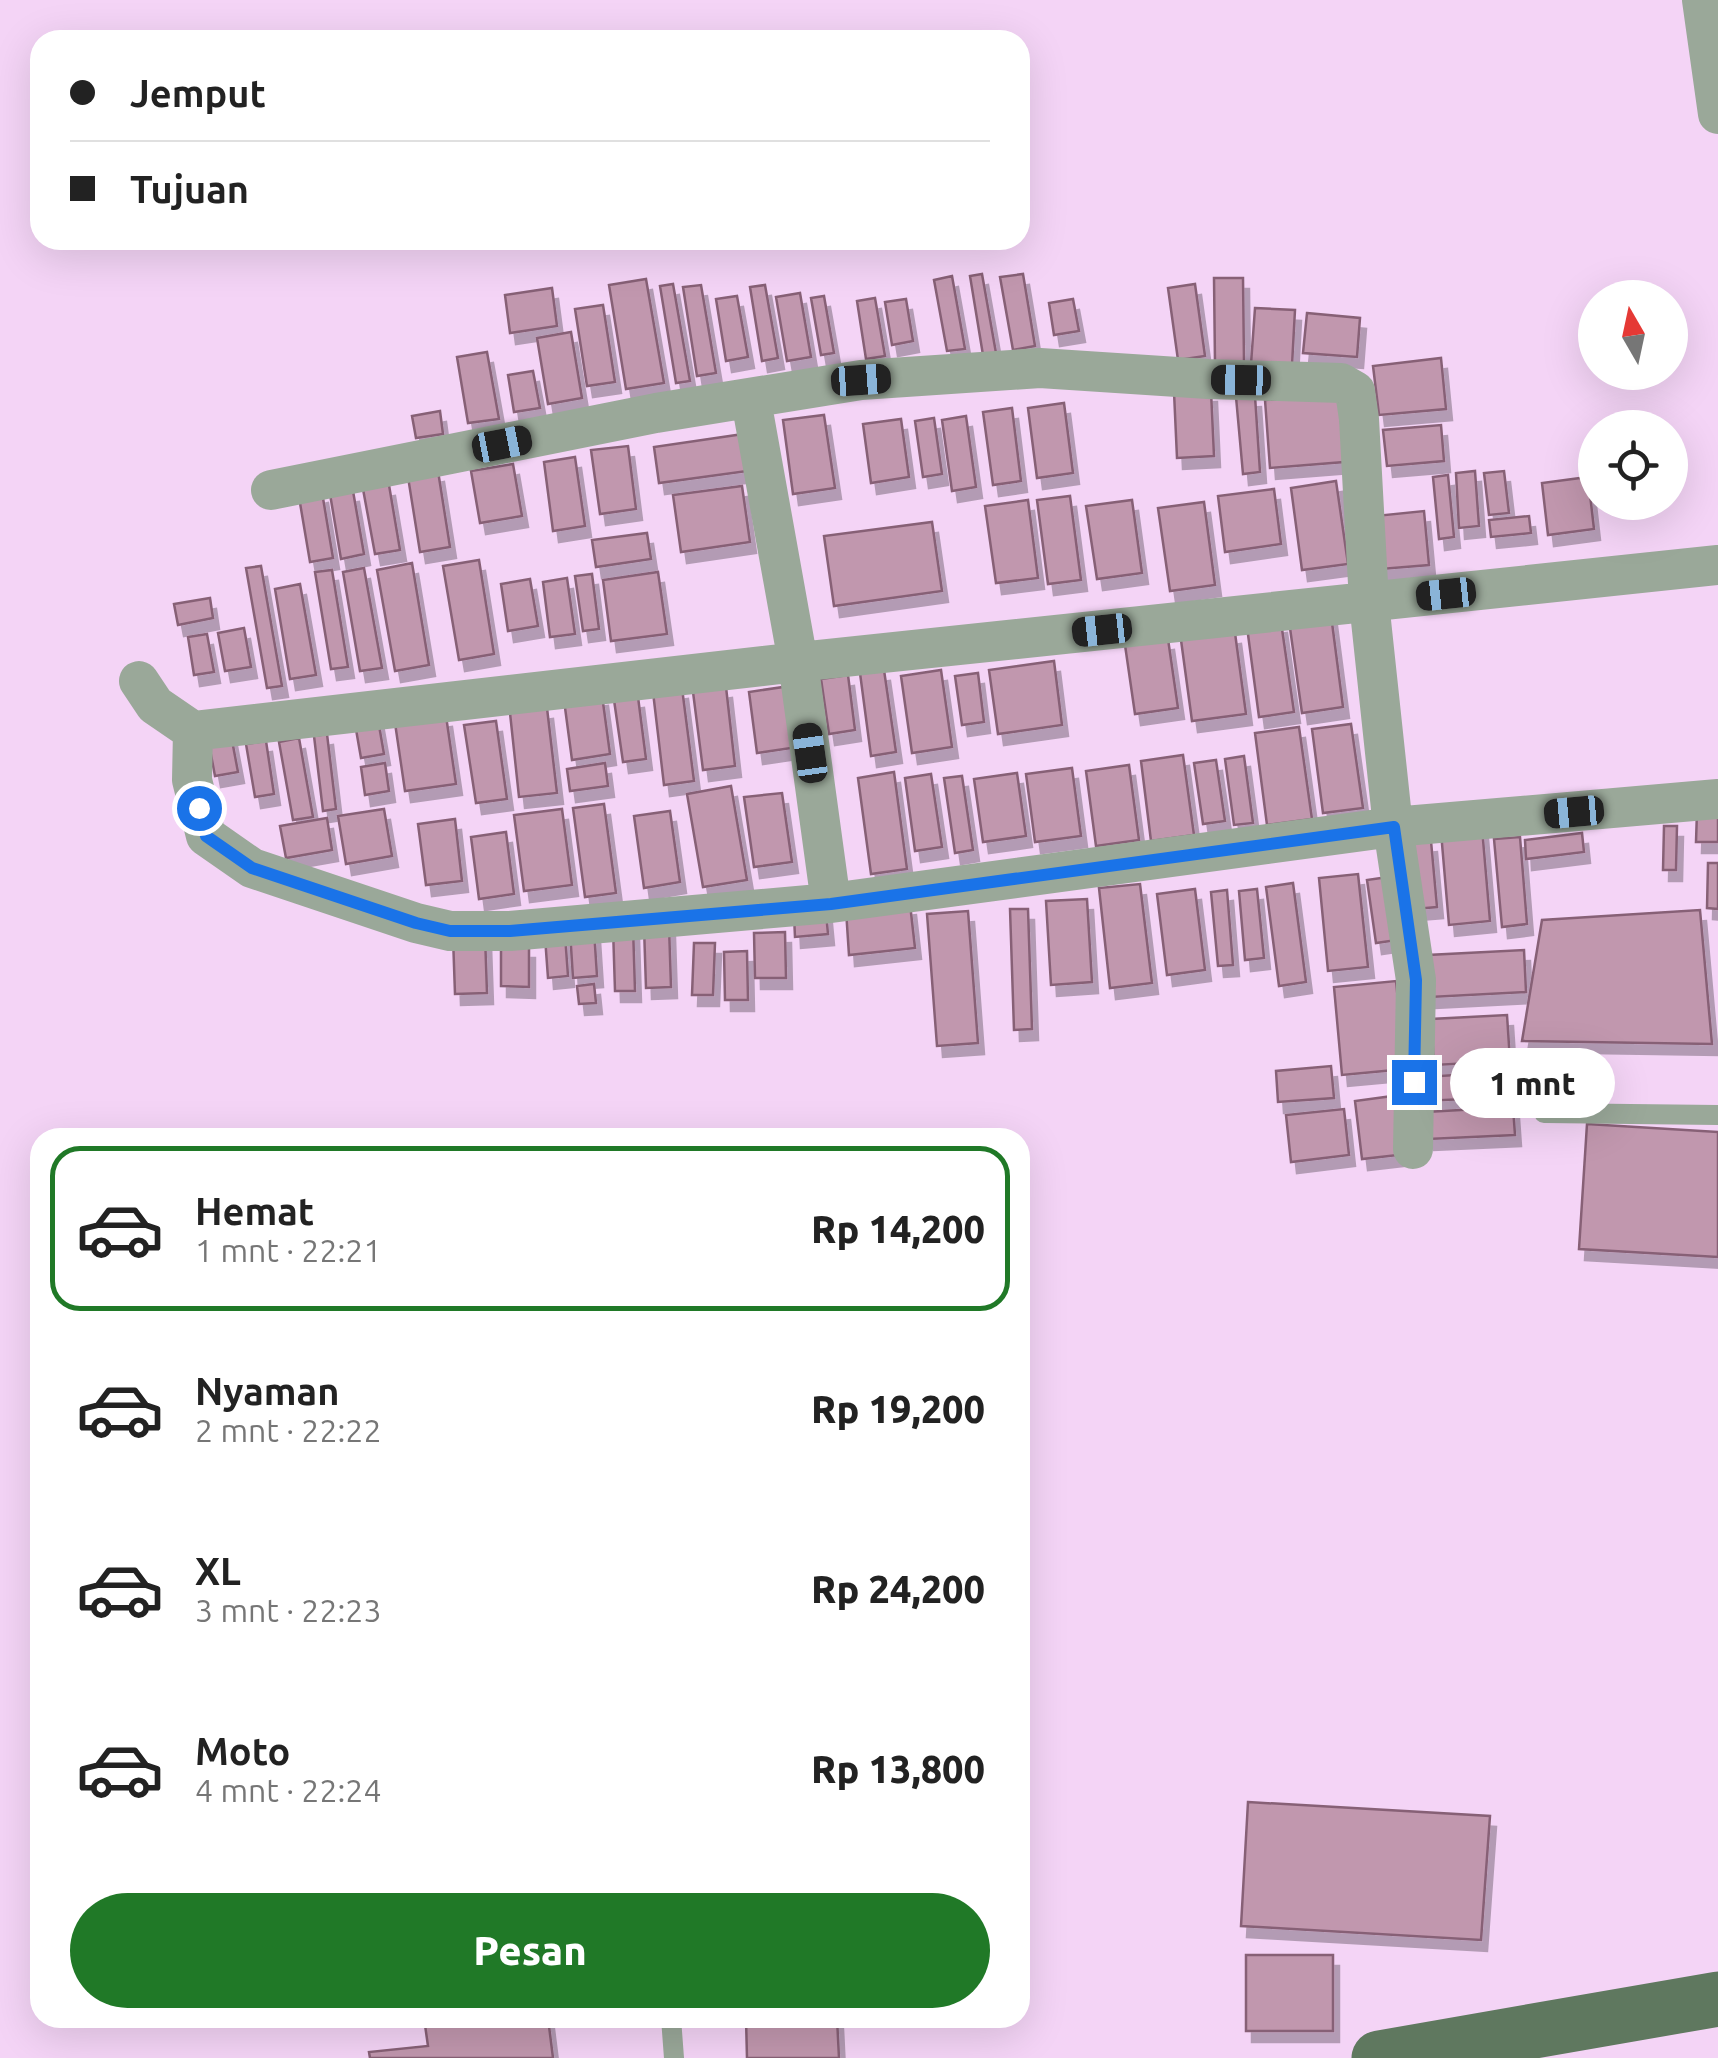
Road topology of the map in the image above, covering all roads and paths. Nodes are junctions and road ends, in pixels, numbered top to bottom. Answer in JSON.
{"nodes":[{"id":1,"x":1694,"y":8,"type":"edge"},
{"id":2,"x":1718,"y":114,"type":"edge"},
{"id":3,"x":751,"y":400,"type":"junction"},
{"id":4,"x":271,"y":490,"type":"dead end"},
{"id":5,"x":1718,"y":565,"type":"edge"},
{"id":6,"x":1368,"y":602,"type":"junction"},
{"id":7,"x":798,"y":662,"type":"junction"},
{"id":8,"x":139,"y":680,"type":"dead end"},
{"id":9,"x":193,"y":731,"type":"junction"},
{"id":10,"x":1718,"y":799,"type":"edge"},
{"id":11,"x":1394,"y":827,"type":"junction"},
{"id":12,"x":831,"y":904,"type":"junction"},
{"id":13,"x":1544,"y":1113,"type":"dead end"},
{"id":14,"x":1718,"y":1115,"type":"edge"},
{"id":15,"x":1413,"y":1150,"type":"dead end"},
{"id":16,"x":1718,"y":1999,"type":"edge"},
{"id":17,"x":672,"y":2028,"type":"edge"},
{"id":18,"x":1549,"y":2043,"type":"edge"},
{"id":19,"x":674,"y":2058,"type":"edge"},
{"id":20,"x":1379,"y":2058,"type":"edge"}],
"edges":[{"from":1,"to":2,"type":"street"},
{"from":3,"to":4,"type":"street"},
{"from":3,"to":6,"type":"street"},
{"from":3,"to":7,"type":"street"},
{"from":5,"to":6,"type":"street"},
{"from":6,"to":7,"type":"street"},
{"from":6,"to":11,"type":"street"},
{"from":7,"to":9,"type":"street"},
{"from":7,"to":12,"type":"street"},
{"from":8,"to":9,"type":"street"},
{"from":9,"to":12,"type":"street"},
{"from":10,"to":11,"type":"street"},
{"from":11,"to":12,"type":"street"},
{"from":11,"to":15,"type":"street"},
{"from":13,"to":14,"type":"lane"},
{"from":16,"to":18,"type":"main road"},
{"from":17,"to":19,"type":"lane"},
{"from":18,"to":20,"type":"main road"}]}
